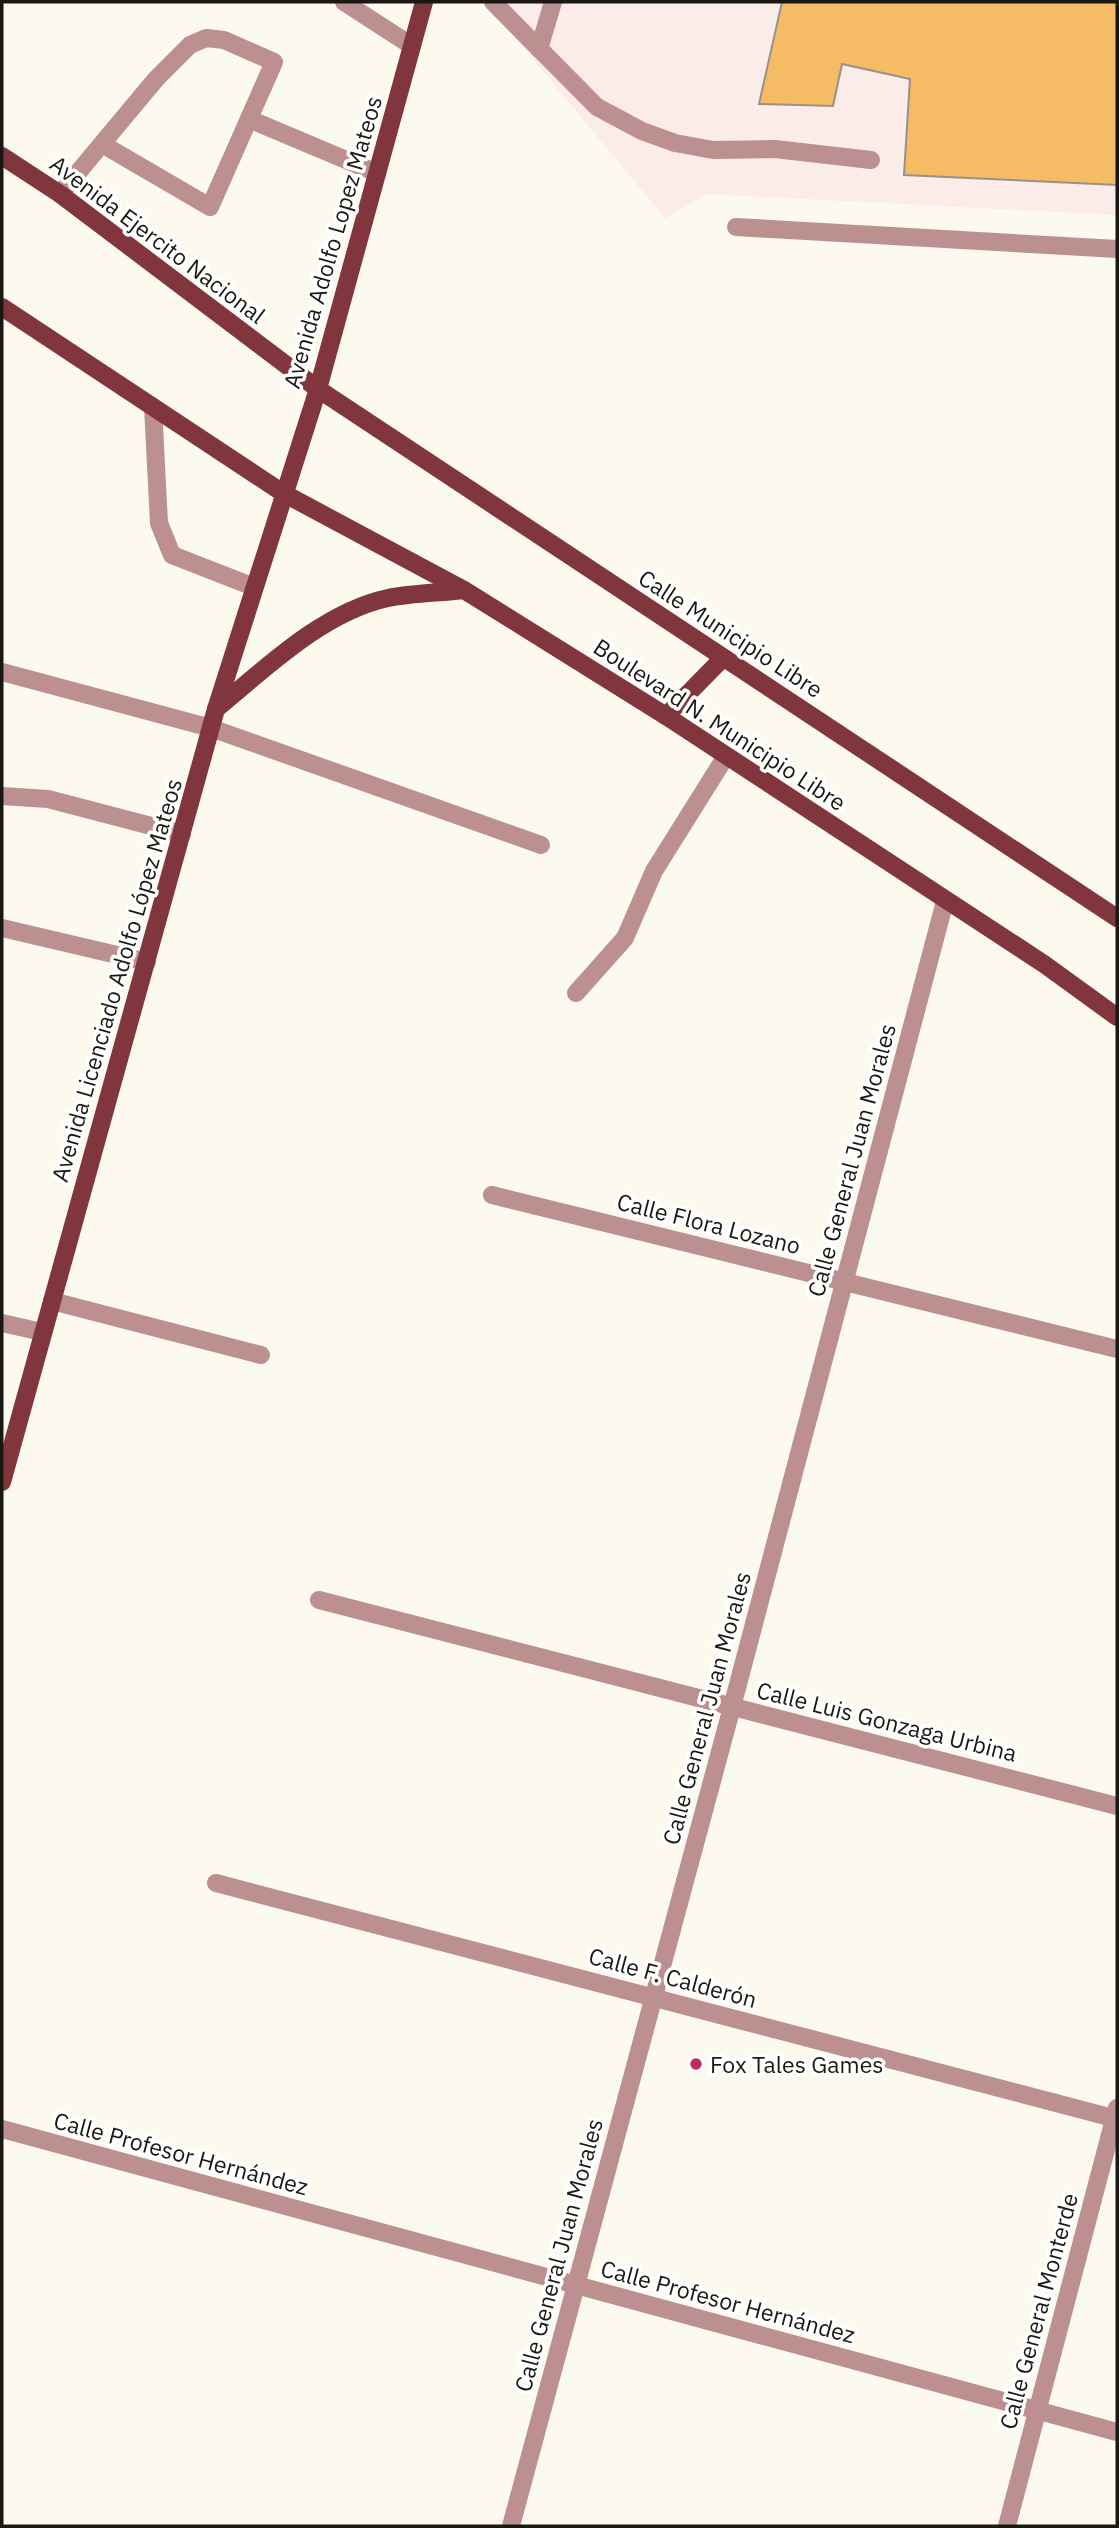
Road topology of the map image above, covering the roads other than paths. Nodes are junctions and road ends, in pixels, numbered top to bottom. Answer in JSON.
{"nodes":[{"id":1,"x":344,"y":2,"type":"edge"},
{"id":2,"x":424,"y":2,"type":"edge"},
{"id":3,"x":493,"y":2,"type":"edge"},
{"id":4,"x":553,"y":2,"type":"edge"},
{"id":5,"x":412,"y":46,"type":"junction"},
{"id":6,"x":539,"y":49,"type":"junction"},
{"id":7,"x":249,"y":119,"type":"junction"},
{"id":8,"x":102,"y":144,"type":"junction"},
{"id":9,"x":2,"y":156,"type":"edge"},
{"id":10,"x":871,"y":160,"type":"dead end"},
{"id":11,"x":377,"y":173,"type":"junction"},
{"id":12,"x":60,"y":194,"type":"junction"},
{"id":13,"x":736,"y":227,"type":"dead end"},
{"id":14,"x":1117,"y":249,"type":"edge"},
{"id":15,"x":2,"y":307,"type":"edge"},
{"id":16,"x":318,"y":389,"type":"junction"},
{"id":17,"x":153,"y":407,"type":"junction"},
{"id":18,"x":283,"y":494,"type":"junction"},
{"id":19,"x":254,"y":587,"type":"junction"},
{"id":20,"x":464,"y":590,"type":"junction"},
{"id":21,"x":723,"y":658,"type":"junction"},
{"id":22,"x":2,"y":672,"type":"edge"},
{"id":23,"x":216,"y":709,"type":"junction"},
{"id":24,"x":666,"y":716,"type":"junction"},
{"id":25,"x":211,"y":728,"type":"junction"},
{"id":26,"x":726,"y":756,"type":"junction"},
{"id":27,"x":2,"y":796,"type":"edge"},
{"id":28,"x":182,"y":834,"type":"junction"},
{"id":29,"x":541,"y":845,"type":"dead end"},
{"id":30,"x":945,"y":901,"type":"junction"},
{"id":31,"x":1117,"y":918,"type":"edge"},
{"id":32,"x":2,"y":928,"type":"edge"},
{"id":33,"x":147,"y":961,"type":"junction"},
{"id":34,"x":576,"y":993,"type":"dead end"},
{"id":35,"x":1117,"y":1017,"type":"edge"},
{"id":36,"x":492,"y":1195,"type":"dead end"},
{"id":37,"x":844,"y":1282,"type":"junction"},
{"id":38,"x":52,"y":1300,"type":"junction"},
{"id":39,"x":2,"y":1323,"type":"edge"},
{"id":40,"x":42,"y":1332,"type":"junction"},
{"id":41,"x":1117,"y":1349,"type":"edge"},
{"id":42,"x":261,"y":1355,"type":"dead end"},
{"id":43,"x":2,"y":1482,"type":"edge"},
{"id":44,"x":318,"y":1600,"type":"dead end"},
{"id":45,"x":732,"y":1707,"type":"junction"},
{"id":46,"x":1117,"y":1806,"type":"edge"},
{"id":47,"x":216,"y":1882,"type":"dead end"},
{"id":48,"x":652,"y":1997,"type":"junction"},
{"id":49,"x":1116,"y":2115,"type":"edge"},
{"id":50,"x":2,"y":2129,"type":"edge"},
{"id":51,"x":576,"y":2285,"type":"junction"},
{"id":52,"x":1038,"y":2410,"type":"junction"},
{"id":53,"x":1117,"y":2432,"type":"edge"},
{"id":54,"x":511,"y":2526,"type":"edge"},
{"id":55,"x":1007,"y":2526,"type":"edge"}],
"edges":[{"from":1,"to":5,"type":"street"},
{"from":2,"to":5,"type":"main road","name":"Avenida Adolfo Lopez Mateos"},
{"from":3,"to":6,"type":"street"},
{"from":4,"to":6,"type":"street"},
{"from":5,"to":11,"type":"main road","name":"Avenida Adolfo Lopez Mateos"},
{"from":6,"to":10,"type":"street"},
{"from":7,"to":8,"type":"street"},
{"from":7,"to":8,"type":"street"},
{"from":7,"to":11,"type":"street"},
{"from":8,"to":12,"type":"street"},
{"from":9,"to":12,"type":"main road","name":"Avenida Ejercito Nacional"},
{"from":11,"to":16,"type":"main road","name":"Avenida Adolfo Lopez Mateos"},
{"from":12,"to":16,"type":"main road","name":"Avenida Ejercito Nacional"},
{"from":13,"to":14,"type":"street"},
{"from":15,"to":17,"type":"main road"},
{"from":16,"to":18,"type":"main road","name":"Avenida Adolfo Lopez Mateos"},
{"from":16,"to":21,"type":"main road","name":"Calle Municipio Libre"},
{"from":17,"to":18,"type":"main road"},
{"from":17,"to":19,"type":"street"},
{"from":18,"to":19,"type":"main road","name":"Avenida Licenciado Adolfo López Mateos"},
{"from":18,"to":20,"type":"main road","name":"Boulevard N. Municipio Libre"},
{"from":19,"to":23,"type":"main road","name":"Avenida Licenciado Adolfo López Mateos"},
{"from":20,"to":23,"type":"main road"},
{"from":20,"to":24,"type":"main road","name":"Boulevard N. Municipio Libre"},
{"from":21,"to":24,"type":"main road"},
{"from":21,"to":31,"type":"main road","name":"Calle Municipio Libre"},
{"from":22,"to":25,"type":"street"},
{"from":23,"to":25,"type":"main road","name":"Avenida Licenciado Adolfo López Mateos"},
{"from":24,"to":26,"type":"main road","name":"Boulevard N. Municipio Libre"},
{"from":25,"to":28,"type":"main road","name":"Avenida Licenciado Adolfo López Mateos"},
{"from":25,"to":29,"type":"street"},
{"from":26,"to":30,"type":"main road","name":"Boulevard N. Municipio Libre"},
{"from":26,"to":34,"type":"street"},
{"from":27,"to":28,"type":"street"},
{"from":28,"to":33,"type":"main road","name":"Avenida Licenciado Adolfo López Mateos"},
{"from":30,"to":35,"type":"main road","name":"Boulevard N. Municipio Libre"},
{"from":30,"to":37,"type":"street","name":"Calle General Juan Morales"},
{"from":32,"to":33,"type":"street"},
{"from":33,"to":38,"type":"main road","name":"Avenida Licenciado Adolfo López Mateos"},
{"from":36,"to":37,"type":"street","name":"Calle Flora Lozano"},
{"from":37,"to":41,"type":"street","name":"Calle Flora Lozano"},
{"from":37,"to":45,"type":"street","name":"Calle General Juan Morales"},
{"from":38,"to":40,"type":"main road","name":"Avenida Licenciado Adolfo López Mateos"},
{"from":38,"to":42,"type":"street"},
{"from":39,"to":40,"type":"street"},
{"from":40,"to":43,"type":"main road","name":"Avenida Licenciado Adolfo López Mateos"},
{"from":44,"to":45,"type":"street","name":"Calle Luis Gonzaga Urbina"},
{"from":45,"to":46,"type":"street","name":"Calle Luis Gonzaga Urbina"},
{"from":45,"to":48,"type":"street","name":"Calle General Juan Morales"},
{"from":47,"to":48,"type":"street","name":"Calle F. Calderón"},
{"from":48,"to":49,"type":"street","name":"Calle F. Calderón"},
{"from":48,"to":51,"type":"street","name":"Calle General Juan Morales"},
{"from":49,"to":52,"type":"street","name":"Calle General Monterde"},
{"from":50,"to":51,"type":"street","name":"Calle Profesor Hernández"},
{"from":51,"to":52,"type":"street","name":"Calle Profesor Hernández"},
{"from":51,"to":54,"type":"street","name":"Calle General Juan Morales"},
{"from":52,"to":53,"type":"street","name":"Calle Profesor Hernández"},
{"from":52,"to":55,"type":"street","name":"Calle General Monterde"}]}
